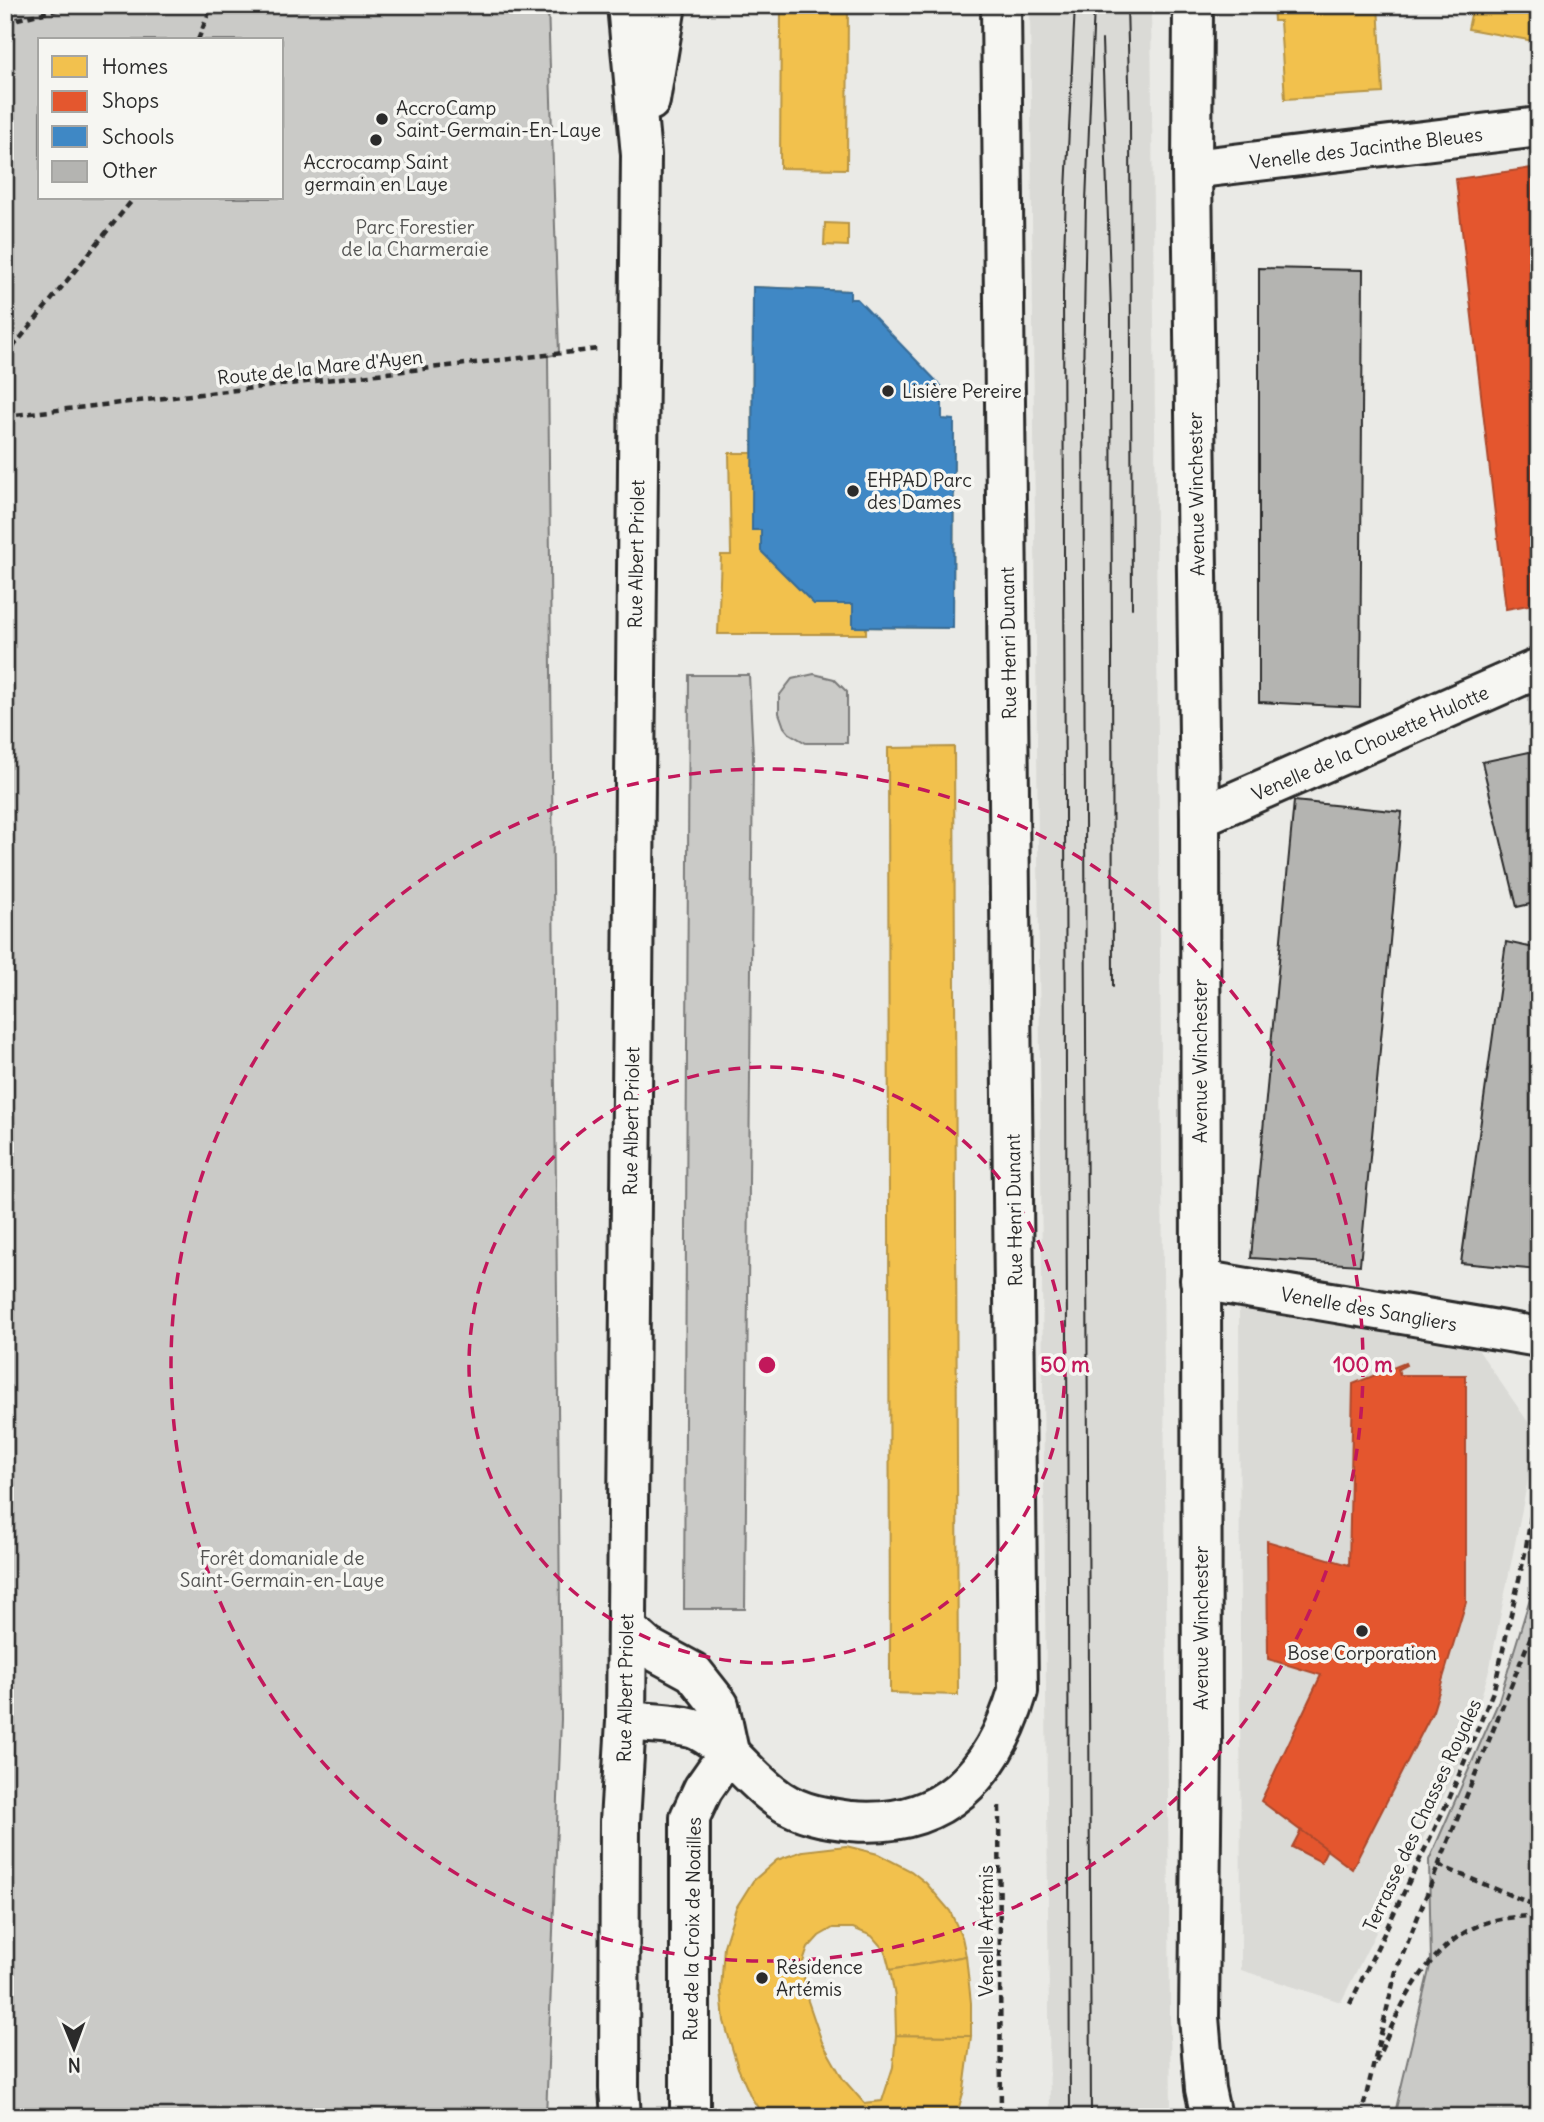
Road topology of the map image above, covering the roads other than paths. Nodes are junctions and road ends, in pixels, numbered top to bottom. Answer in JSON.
{"nodes":[{"id":1,"x":627,"y":5,"type":"edge"},
{"id":2,"x":666,"y":5,"type":"edge"},
{"id":3,"x":1002,"y":5,"type":"edge"},
{"id":4,"x":1193,"y":5,"type":"edge"},
{"id":5,"x":1539,"y":127,"type":"edge"},
{"id":6,"x":641,"y":155,"type":"junction"},
{"id":7,"x":1192,"y":169,"type":"junction"},
{"id":8,"x":1539,"y":668,"type":"edge"},
{"id":9,"x":1200,"y":817,"type":"junction"},
{"id":10,"x":1200,"y":1280,"type":"junction"},
{"id":11,"x":1539,"y":1337,"type":"edge"},
{"id":12,"x":627,"y":1629,"type":"junction"},
{"id":13,"x":626,"y":1721,"type":"junction"},
{"id":14,"x":729,"y":1752,"type":"junction"},
{"id":15,"x":618,"y":2107,"type":"edge"},
{"id":16,"x":690,"y":2117,"type":"edge"},
{"id":17,"x":1212,"y":2117,"type":"edge"}],
"edges":[{"from":1,"to":6,"type":"street","name":"Rue Albert Priolet"},
{"from":2,"to":6,"type":"street","name":"Rue Albert Priolet"},
{"from":3,"to":14,"type":"street","name":"Rue Henri Dunant"},
{"from":4,"to":7,"type":"street","name":"Avenue Winchester"},
{"from":5,"to":7,"type":"street","name":"Venelle des Jacinthe Bleues"},
{"from":6,"to":12,"type":"street","name":"Rue Albert Priolet"},
{"from":7,"to":9,"type":"street","name":"Avenue Winchester"},
{"from":8,"to":9,"type":"street","name":"Venelle de la Chouette Hulotte"},
{"from":9,"to":10,"type":"street","name":"Avenue Winchester"},
{"from":10,"to":11,"type":"street","name":"Venelle des Sangliers"},
{"from":10,"to":17,"type":"street","name":"Avenue Winchester"},
{"from":12,"to":13,"type":"street","name":"Rue Albert Priolet"},
{"from":12,"to":14,"type":"street"},
{"from":13,"to":14,"type":"street","name":"Rue Henri Dunant"},
{"from":13,"to":15,"type":"street","name":"Rue Albert Priolet"},
{"from":14,"to":16,"type":"street","name":"Rue de la Croix de Noailles"}]}
